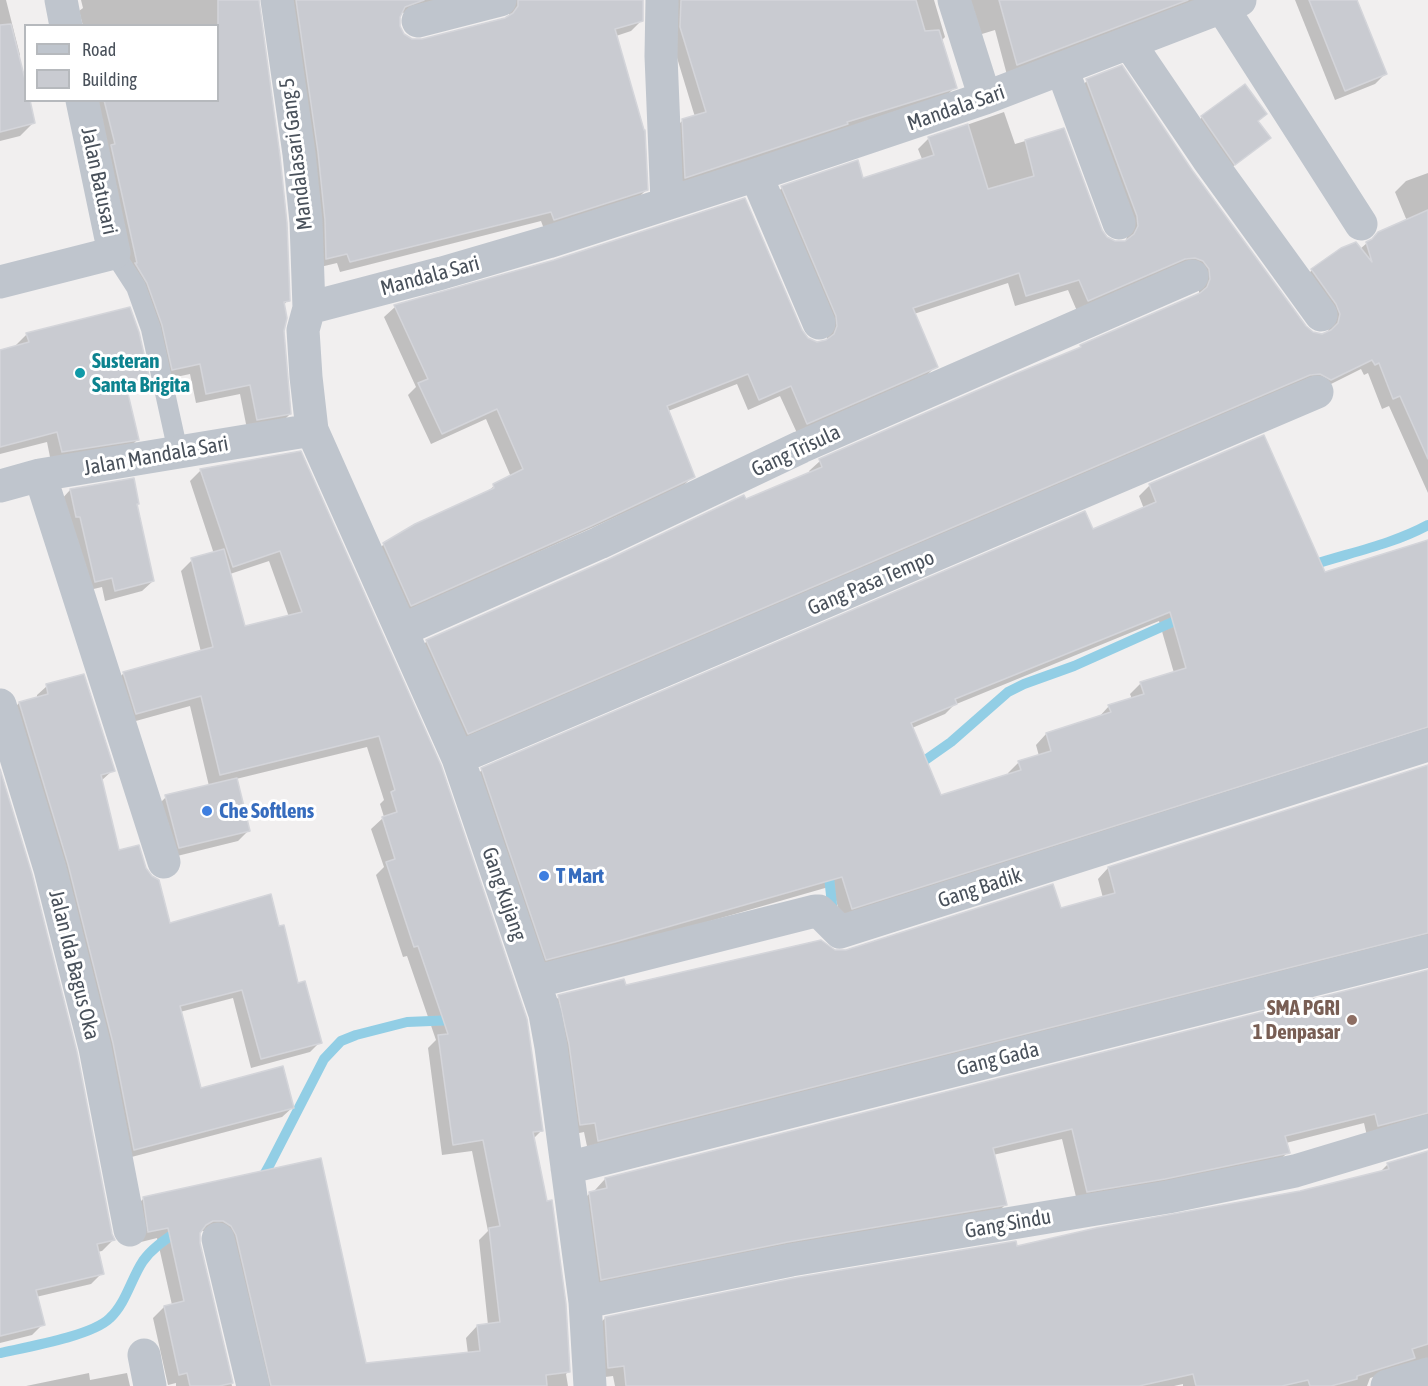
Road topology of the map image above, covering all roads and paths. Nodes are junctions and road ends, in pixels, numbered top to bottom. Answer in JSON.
{"nodes":[{"id":1,"x":61,"y":0,"type":"edge"},
{"id":2,"x":277,"y":0,"type":"edge"},
{"id":3,"x":500,"y":0,"type":"edge"},
{"id":4,"x":662,"y":0,"type":"edge"},
{"id":5,"x":954,"y":0,"type":"edge"},
{"id":6,"x":1234,"y":2,"type":"edge"},
{"id":7,"x":418,"y":21,"type":"dead end"},
{"id":8,"x":66,"y":24,"type":"edge"},
{"id":9,"x":1130,"y":44,"type":"junction"},
{"id":10,"x":1062,"y":69,"type":"junction"},
{"id":11,"x":985,"y":99,"type":"junction"},
{"id":12,"x":82,"y":102,"type":"edge"},
{"id":13,"x":756,"y":175,"type":"junction"},
{"id":14,"x":667,"y":203,"type":"junction"},
{"id":15,"x":1119,"y":223,"type":"dead end"},
{"id":16,"x":1361,"y":224,"type":"dead end"},
{"id":17,"x":114,"y":253,"type":"junction"},
{"id":18,"x":1192,"y":276,"type":"dead end"},
{"id":19,"x":0,"y":282,"type":"edge"},
{"id":20,"x":309,"y":308,"type":"junction"},
{"id":21,"x":1321,"y":315,"type":"dead end"},
{"id":22,"x":819,"y":323,"type":"dead end"},
{"id":23,"x":1317,"y":392,"type":"dead end"},
{"id":24,"x":312,"y":430,"type":"junction"},
{"id":25,"x":178,"y":452,"type":"junction"},
{"id":26,"x":40,"y":475,"type":"junction"},
{"id":27,"x":0,"y":486,"type":"edge"},
{"id":28,"x":402,"y":630,"type":"junction"},
{"id":29,"x":0,"y":705,"type":"edge"},
{"id":30,"x":1428,"y":745,"type":"edge"},
{"id":31,"x":458,"y":759,"type":"junction"},
{"id":32,"x":164,"y":862,"type":"dead end"},
{"id":33,"x":1428,"y":951,"type":"edge"},
{"id":34,"x":534,"y":982,"type":"junction"},
{"id":35,"x":1428,"y":1131,"type":"edge"},
{"id":36,"x":567,"y":1168,"type":"junction"},
{"id":37,"x":130,"y":1230,"type":"dead end"},
{"id":38,"x":218,"y":1239,"type":"dead end"},
{"id":39,"x":585,"y":1302,"type":"junction"},
{"id":40,"x":1428,"y":1374,"type":"edge"},
{"id":41,"x":253,"y":1386,"type":"edge"},
{"id":42,"x":590,"y":1386,"type":"edge"},
{"id":43,"x":1387,"y":1386,"type":"edge"}],
"edges":[{"from":1,"to":8,"type":"street"},
{"from":2,"to":20,"type":"street","name":"Mandalasari Gang 5"},
{"from":3,"to":7,"type":"street"},
{"from":4,"to":14,"type":"street"},
{"from":5,"to":11,"type":"street"},
{"from":6,"to":9,"type":"street","name":"Mandala Sari"},
{"from":6,"to":16,"type":"street"},
{"from":9,"to":10,"type":"street","name":"Mandala Sari"},
{"from":9,"to":21,"type":"street"},
{"from":10,"to":11,"type":"street","name":"Mandala Sari"},
{"from":10,"to":15,"type":"street"},
{"from":11,"to":13,"type":"street","name":"Mandala Sari"},
{"from":12,"to":17,"type":"street","name":"Jalan Batusari"},
{"from":13,"to":14,"type":"street","name":"Mandala Sari"},
{"from":13,"to":22,"type":"street"},
{"from":14,"to":20,"type":"street","name":"Mandala Sari"},
{"from":17,"to":19,"type":"street","name":"Jalan Batusari"},
{"from":17,"to":25,"type":"lane"},
{"from":18,"to":28,"type":"street","name":"Gang Trisula"},
{"from":20,"to":24,"type":"street"},
{"from":23,"to":31,"type":"street","name":"Gang Pasa Tempo"},
{"from":24,"to":25,"type":"street","name":"Jalan Mandala Sari"},
{"from":24,"to":28,"type":"street","name":"Gang Kujang"},
{"from":25,"to":26,"type":"street","name":"Jalan Mandala Sari"},
{"from":26,"to":27,"type":"street","name":"Jalan Mandala Sari"},
{"from":26,"to":32,"type":"street"},
{"from":28,"to":31,"type":"street","name":"Gang Kujang"},
{"from":29,"to":37,"type":"street","name":"Jalan Ida Bagus Oka"},
{"from":30,"to":34,"type":"street","name":"Gang Badik"},
{"from":31,"to":34,"type":"street","name":"Gang Kujang"},
{"from":33,"to":36,"type":"street","name":"Gang Gada"},
{"from":34,"to":36,"type":"street","name":"Gang Kujang"},
{"from":35,"to":39,"type":"street","name":"Gang Sindu"},
{"from":36,"to":39,"type":"street","name":"Gang Kujang"},
{"from":38,"to":41,"type":"street"},
{"from":39,"to":42,"type":"street","name":"Gang Kujang"},
{"from":40,"to":43,"type":"street"}]}
